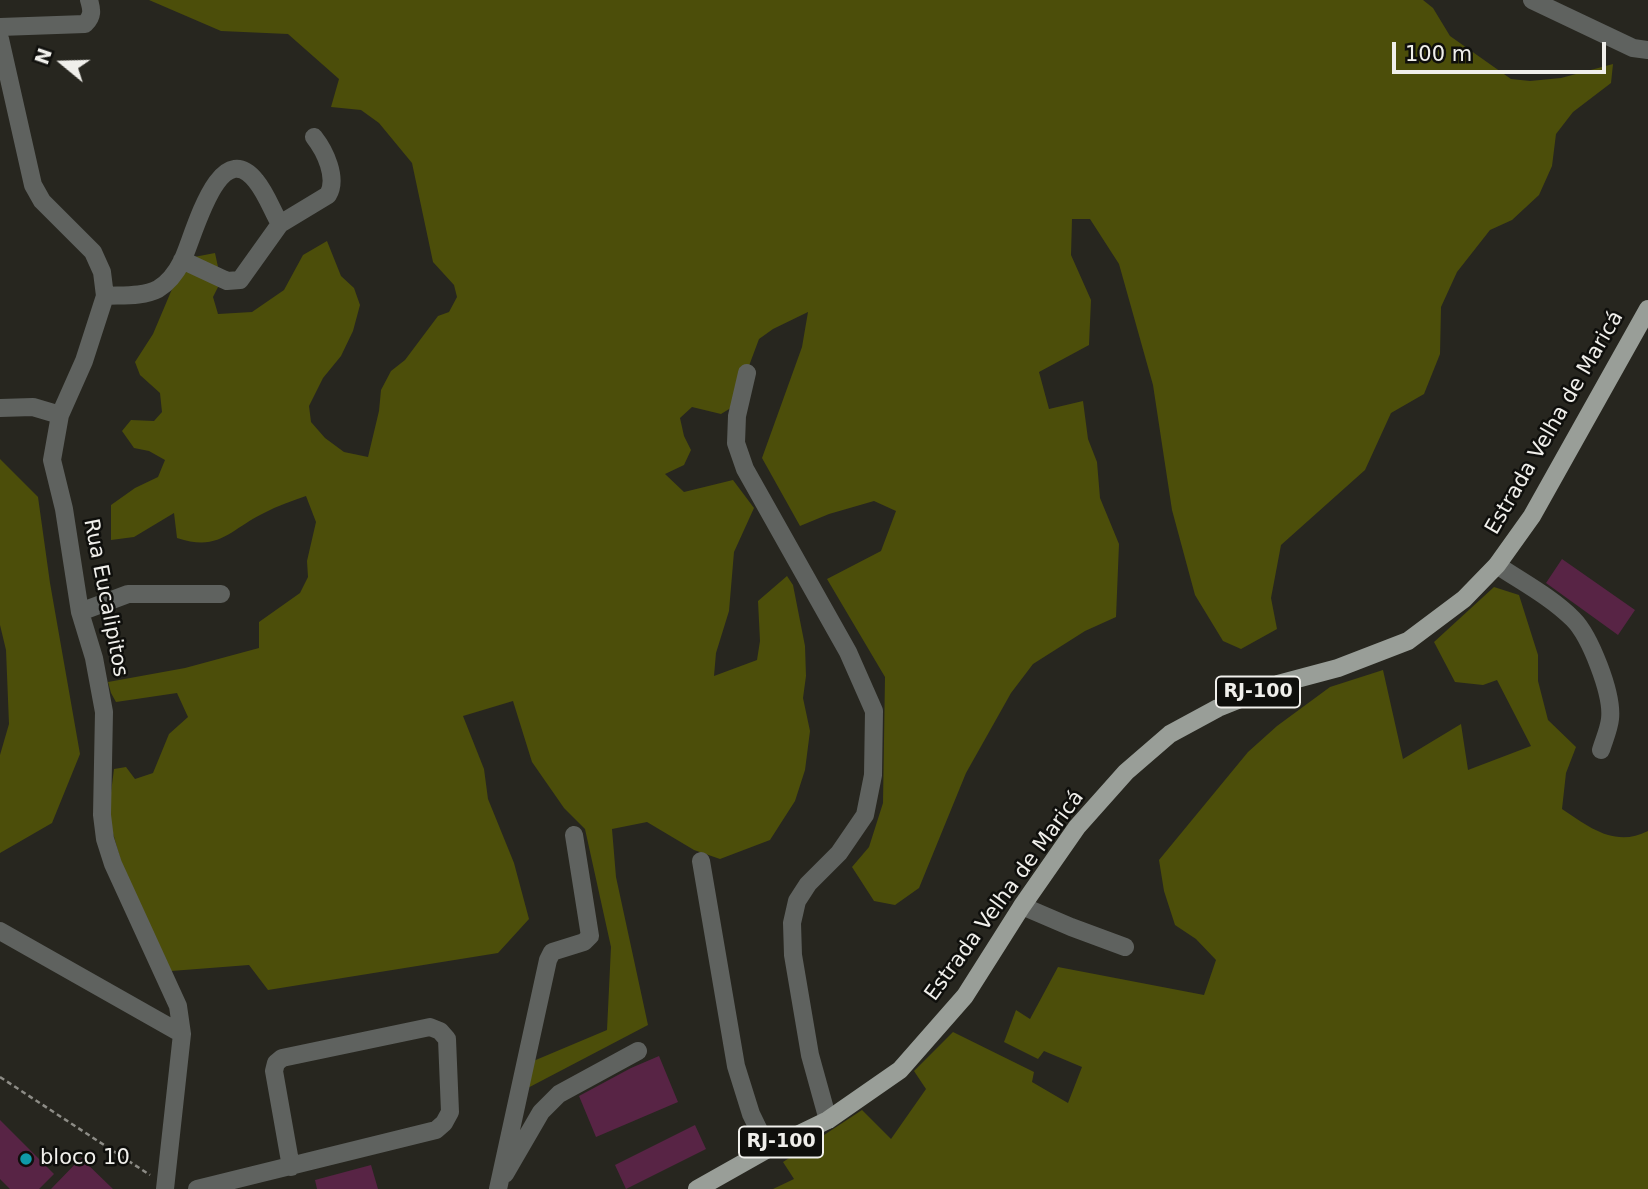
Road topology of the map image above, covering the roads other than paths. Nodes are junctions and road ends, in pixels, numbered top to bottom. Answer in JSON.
{"nodes":[{"id":1,"x":89,"y":0,"type":"edge"},
{"id":2,"x":1532,"y":0,"type":"edge"},
{"id":3,"x":0,"y":27,"type":"edge"},
{"id":4,"x":0,"y":39,"type":"edge"},
{"id":5,"x":1648,"y":50,"type":"edge"},
{"id":6,"x":314,"y":137,"type":"dead end"},
{"id":7,"x":280,"y":224,"type":"junction"},
{"id":8,"x":182,"y":260,"type":"junction"},
{"id":9,"x":105,"y":296,"type":"junction"},
{"id":10,"x":1648,"y":309,"type":"edge"},
{"id":11,"x":1643,"y":332,"type":"edge"},
{"id":12,"x":747,"y":373,"type":"dead end"},
{"id":13,"x":0,"y":408,"type":"edge"},
{"id":14,"x":60,"y":415,"type":"junction"},
{"id":15,"x":1497,"y":565,"type":"junction"},
{"id":16,"x":221,"y":594,"type":"dead end"},
{"id":17,"x":80,"y":612,"type":"junction"},
{"id":18,"x":1601,"y":750,"type":"dead end"},
{"id":19,"x":574,"y":835,"type":"dead end"},
{"id":20,"x":701,"y":861,"type":"dead end"},
{"id":21,"x":1021,"y":906,"type":"junction"},
{"id":22,"x":0,"y":931,"type":"edge"},
{"id":23,"x":1125,"y":947,"type":"dead end"},
{"id":24,"x":182,"y":1034,"type":"junction"},
{"id":25,"x":638,"y":1051,"type":"dead end"},
{"id":26,"x":828,"y":1120,"type":"junction"},
{"id":27,"x":768,"y":1149,"type":"junction"},
{"id":28,"x":291,"y":1167,"type":"junction"},
{"id":29,"x":165,"y":1186,"type":"edge"},
{"id":30,"x":498,"y":1186,"type":"edge"},
{"id":31,"x":197,"y":1189,"type":"edge"},
{"id":32,"x":697,"y":1189,"type":"edge"}],
"edges":[{"from":1,"to":3,"type":"street"},
{"from":2,"to":5,"type":"street"},
{"from":4,"to":9,"type":"street"},
{"from":6,"to":7,"type":"street"},
{"from":7,"to":8,"type":"street"},
{"from":7,"to":8,"type":"street"},
{"from":8,"to":9,"type":"street"},
{"from":9,"to":14,"type":"street","name":"Rua Eucalipitos"},
{"from":10,"to":11,"type":"main road","name":"Estrada Velha de Maricá","number":"RJ-100"},
{"from":11,"to":15,"type":"main road","name":"Estrada Velha de Maricá","number":"RJ-100"},
{"from":12,"to":26,"type":"street"},
{"from":13,"to":14,"type":"street"},
{"from":14,"to":17,"type":"street","name":"Rua Eucalipitos"},
{"from":15,"to":18,"type":"street"},
{"from":15,"to":21,"type":"main road","name":"Estrada Velha de Maricá","number":"RJ-100"},
{"from":16,"to":17,"type":"street"},
{"from":17,"to":24,"type":"street","name":"Rua Eucalipitos"},
{"from":19,"to":30,"type":"street"},
{"from":20,"to":27,"type":"street"},
{"from":21,"to":23,"type":"street"},
{"from":21,"to":26,"type":"main road","name":"Estrada Velha de Maricá","number":"RJ-100"},
{"from":22,"to":24,"type":"street"},
{"from":24,"to":29,"type":"street","name":"Rua Eucalipitos"},
{"from":25,"to":30,"type":"street"},
{"from":26,"to":27,"type":"main road","name":"Estrada Velha de Maricá","number":"RJ-100"},
{"from":27,"to":32,"type":"main road","name":"Estrada Velha de Maricá","number":"RJ-100"},
{"from":28,"to":28,"type":"street"},
{"from":28,"to":31,"type":"street"}]}
